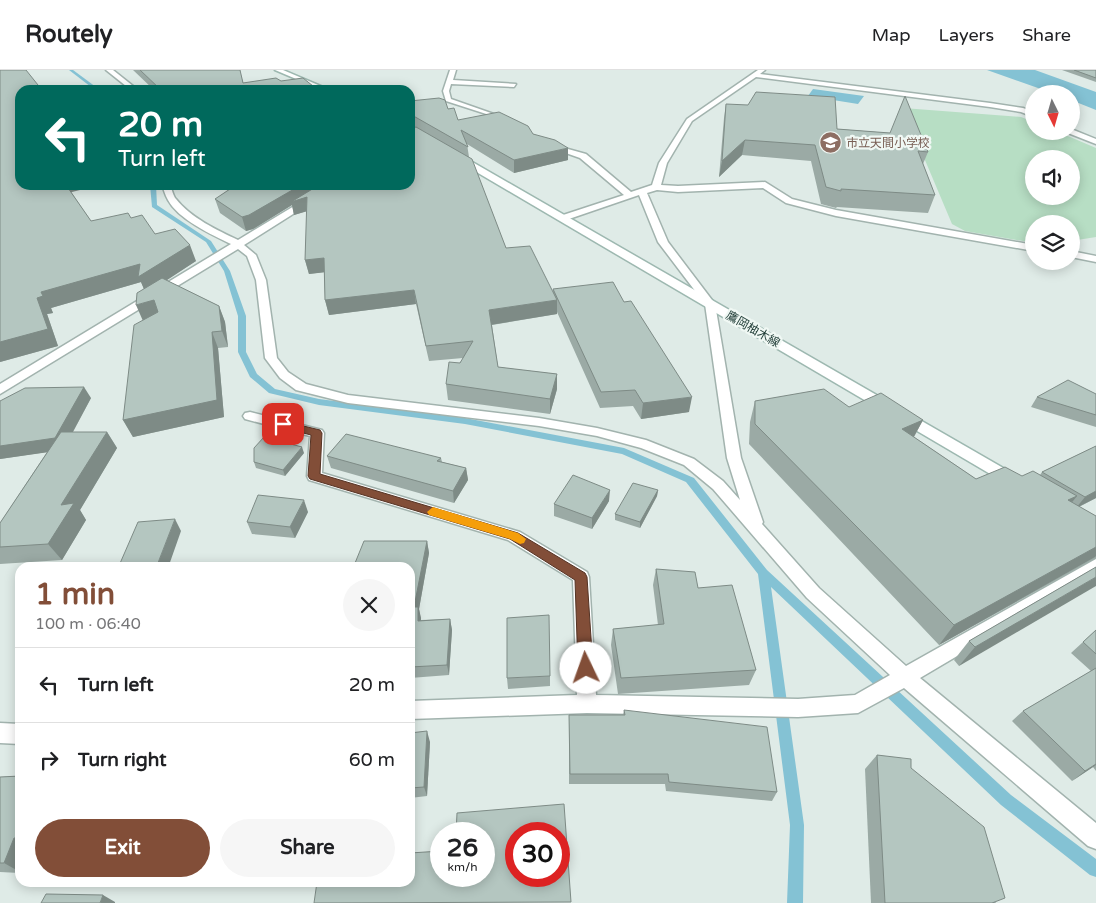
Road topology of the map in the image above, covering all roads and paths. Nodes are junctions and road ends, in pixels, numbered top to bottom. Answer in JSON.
{"nodes":[{"id":1,"x":110,"y":70,"type":"edge"},
{"id":2,"x":278,"y":70,"type":"edge"},
{"id":3,"x":454,"y":70,"type":"edge"},
{"id":4,"x":759,"y":72,"type":"edge"},
{"id":5,"x":450,"y":82,"type":"junction"},
{"id":6,"x":129,"y":85,"type":"edge"},
{"id":7,"x":316,"y":85,"type":"edge"},
{"id":8,"x":514,"y":85,"type":"dead end"},
{"id":9,"x":1025,"y":111,"type":"edge"},
{"id":10,"x":512,"y":122,"type":"edge"},
{"id":11,"x":1080,"y":135,"type":"edge"},
{"id":12,"x":1096,"y":142,"type":"edge"},
{"id":13,"x":544,"y":144,"type":"edge"},
{"id":14,"x":452,"y":154,"type":"edge"},
{"id":15,"x":656,"y":187,"type":"junction"},
{"id":16,"x":168,"y":190,"type":"edge"},
{"id":17,"x":327,"y":190,"type":"edge"},
{"id":18,"x":642,"y":192,"type":"junction"},
{"id":19,"x":630,"y":196,"type":"junction"},
{"id":20,"x":563,"y":218,"type":"junction"},
{"id":21,"x":236,"y":245,"type":"junction"},
{"id":22,"x":1025,"y":246,"type":"edge"},
{"id":23,"x":1080,"y":256,"type":"edge"},
{"id":24,"x":1096,"y":259,"type":"edge"},
{"id":25,"x":710,"y":304,"type":"junction"},
{"id":26,"x":0,"y":390,"type":"edge"},
{"id":27,"x":250,"y":416,"type":"dead end"},
{"id":28,"x":1028,"y":489,"type":"edge"},
{"id":29,"x":758,"y":530,"type":"junction"},
{"id":30,"x":1096,"y":566,"type":"edge"},
{"id":31,"x":905,"y":677,"type":"junction"},
{"id":32,"x":587,"y":704,"type":"junction"},
{"id":33,"x":415,"y":710,"type":"edge"},
{"id":34,"x":0,"y":733,"type":"edge"},
{"id":35,"x":15,"y":734,"type":"edge"},
{"id":36,"x":1096,"y":838,"type":"edge"}],
"edges":[{"from":1,"to":6,"type":"street"},
{"from":2,"to":7,"type":"street"},
{"from":3,"to":5,"type":"street"},
{"from":4,"to":9,"type":"street"},
{"from":4,"to":15,"type":"street"},
{"from":5,"to":8,"type":"street"},
{"from":5,"to":10,"type":"street"},
{"from":11,"to":12,"type":"street"},
{"from":13,"to":19,"type":"street"},
{"from":14,"to":20,"type":"street","name":"鷹岡柚木線"},
{"from":15,"to":18,"type":"street"},
{"from":15,"to":22,"type":"street"},
{"from":16,"to":21,"type":"street"},
{"from":17,"to":21,"type":"street"},
{"from":18,"to":19,"type":"street"},
{"from":18,"to":25,"type":"street"},
{"from":19,"to":20,"type":"street"},
{"from":20,"to":25,"type":"street","name":"鷹岡柚木線"},
{"from":21,"to":26,"type":"street"},
{"from":21,"to":29,"type":"street"},
{"from":23,"to":24,"type":"street"},
{"from":25,"to":28,"type":"street","name":"鷹岡柚木線"},
{"from":25,"to":29,"type":"street"},
{"from":27,"to":32,"type":"street"},
{"from":29,"to":31,"type":"street"},
{"from":30,"to":31,"type":"street"},
{"from":31,"to":32,"type":"street"},
{"from":31,"to":36,"type":"street"},
{"from":32,"to":33,"type":"street"},
{"from":34,"to":35,"type":"street"}]}
